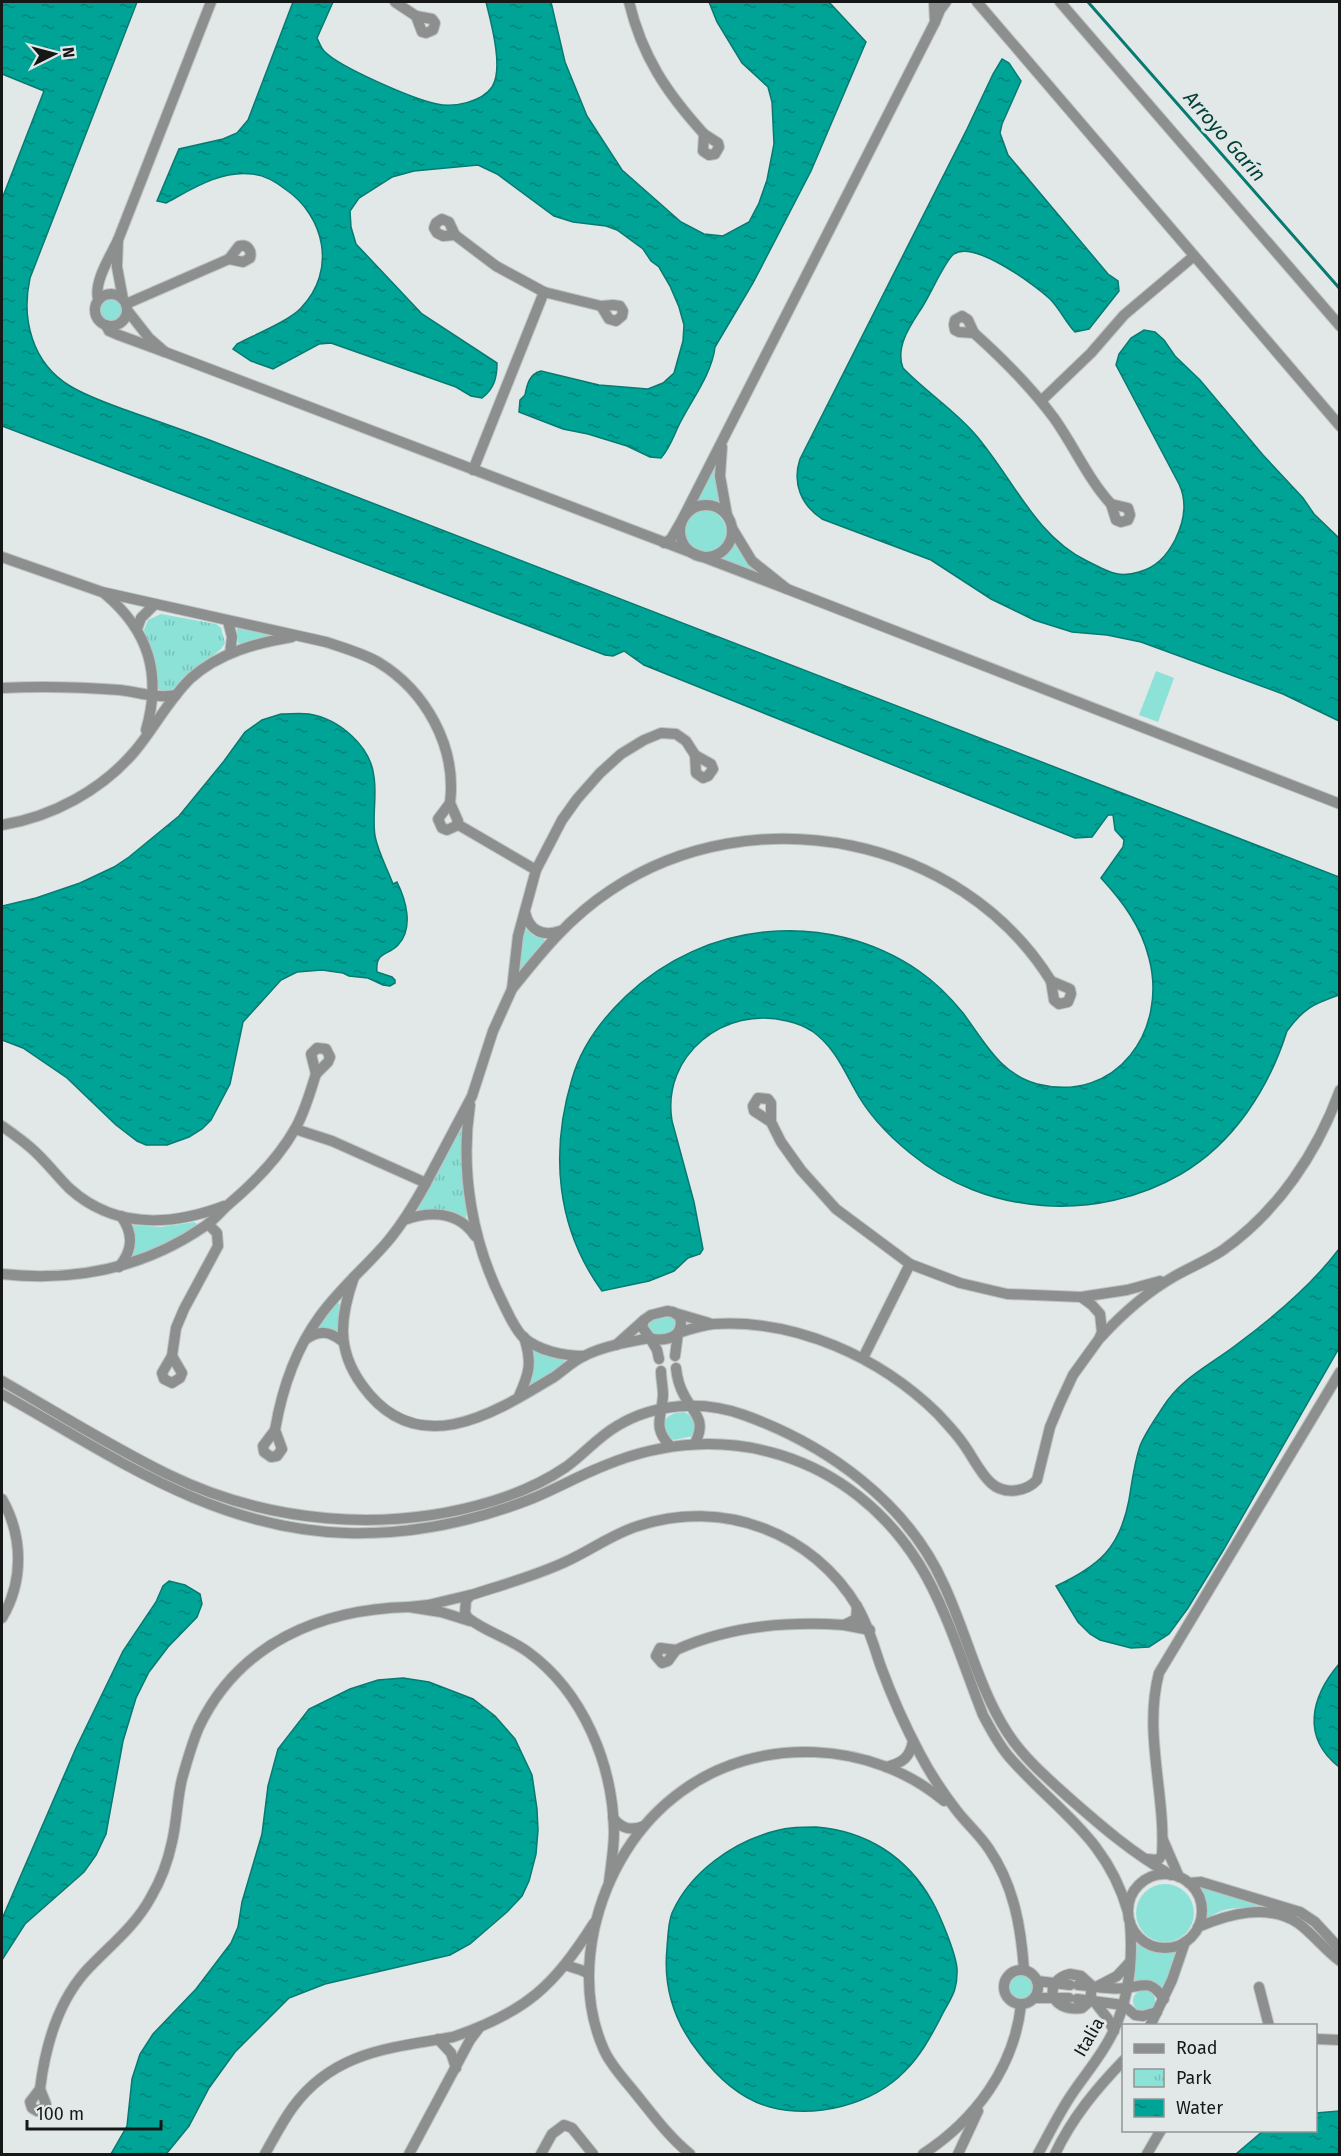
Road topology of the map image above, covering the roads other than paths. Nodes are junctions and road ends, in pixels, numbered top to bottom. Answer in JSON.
{"nodes":[{"id":1,"x":211,"y":2,"type":"edge"},
{"id":2,"x":395,"y":2,"type":"edge"},
{"id":3,"x":629,"y":2,"type":"edge"},
{"id":4,"x":934,"y":2,"type":"edge"},
{"id":5,"x":945,"y":2,"type":"edge"},
{"id":6,"x":977,"y":2,"type":"edge"},
{"id":7,"x":1060,"y":2,"type":"edge"},
{"id":8,"x":416,"y":16,"type":"dead end"},
{"id":9,"x":935,"y":22,"type":"junction"},
{"id":10,"x":704,"y":134,"type":"dead end"},
{"id":11,"x":455,"y":235,"type":"dead end"},
{"id":12,"x":118,"y":240,"type":"junction"},
{"id":13,"x":1194,"y":256,"type":"junction"},
{"id":14,"x":229,"y":259,"type":"dead end"},
{"id":15,"x":544,"y":292,"type":"junction"},
{"id":16,"x":98,"y":299,"type":"junction"},
{"id":17,"x":125,"y":304,"type":"junction"},
{"id":18,"x":601,"y":306,"type":"dead end"},
{"id":19,"x":106,"y":325,"type":"junction"},
{"id":20,"x":1340,"y":326,"type":"edge"},
{"id":21,"x":974,"y":333,"type":"dead end"},
{"id":22,"x":165,"y":352,"type":"junction"},
{"id":23,"x":1041,"y":401,"type":"junction"},
{"id":24,"x":1340,"y":426,"type":"edge"},
{"id":25,"x":727,"y":430,"type":"junction"},
{"id":26,"x":473,"y":470,"type":"junction"},
{"id":27,"x":1111,"y":504,"type":"dead end"},
{"id":28,"x":727,"y":515,"type":"junction"},
{"id":29,"x":682,"y":520,"type":"junction"},
{"id":30,"x":732,"y":528,"type":"junction"},
{"id":31,"x":664,"y":543,"type":"junction"},
{"id":32,"x":695,"y":555,"type":"junction"},
{"id":33,"x":2,"y":556,"type":"edge"},
{"id":34,"x":787,"y":589,"type":"junction"},
{"id":35,"x":102,"y":592,"type":"junction"},
{"id":36,"x":154,"y":605,"type":"junction"},
{"id":37,"x":228,"y":621,"type":"junction"},
{"id":38,"x":137,"y":629,"type":"junction"},
{"id":39,"x":298,"y":635,"type":"junction"},
{"id":40,"x":230,"y":653,"type":"junction"},
{"id":41,"x":2,"y":688,"type":"edge"},
{"id":42,"x":153,"y":695,"type":"junction"},
{"id":43,"x":176,"y":695,"type":"junction"},
{"id":44,"x":144,"y":739,"type":"junction"},
{"id":45,"x":695,"y":755,"type":"dead end"},
{"id":46,"x":450,"y":803,"type":"junction"},
{"id":47,"x":1340,"y":804,"type":"edge"},
{"id":48,"x":457,"y":824,"type":"junction"},
{"id":49,"x":2,"y":825,"type":"edge"},
{"id":50,"x":536,"y":870,"type":"junction"},
{"id":51,"x":525,"y":909,"type":"junction"},
{"id":52,"x":560,"y":930,"type":"junction"},
{"id":53,"x":1052,"y":981,"type":"dead end"},
{"id":54,"x":512,"y":989,"type":"junction"},
{"id":55,"x":316,"y":1074,"type":"dead end"},
{"id":56,"x":1340,"y":1090,"type":"edge"},
{"id":57,"x":472,"y":1096,"type":"junction"},
{"id":58,"x":771,"y":1122,"type":"dead end"},
{"id":59,"x":2,"y":1126,"type":"edge"},
{"id":60,"x":295,"y":1129,"type":"junction"},
{"id":61,"x":426,"y":1183,"type":"junction"},
{"id":62,"x":230,"y":1204,"type":"junction"},
{"id":63,"x":121,"y":1216,"type":"junction"},
{"id":64,"x":404,"y":1220,"type":"junction"},
{"id":65,"x":208,"y":1224,"type":"junction"},
{"id":66,"x":478,"y":1241,"type":"junction"},
{"id":67,"x":910,"y":1264,"type":"junction"},
{"id":68,"x":119,"y":1267,"type":"junction"},
{"id":69,"x":2,"y":1274,"type":"edge"},
{"id":70,"x":354,"y":1277,"type":"junction"},
{"id":71,"x":1174,"y":1277,"type":"junction"},
{"id":72,"x":1081,"y":1297,"type":"junction"},
{"id":73,"x":673,"y":1312,"type":"junction"},
{"id":74,"x":644,"y":1320,"type":"junction"},
{"id":75,"x":712,"y":1324,"type":"junction"},
{"id":76,"x":678,"y":1333,"type":"junction"},
{"id":77,"x":524,"y":1337,"type":"junction"},
{"id":78,"x":650,"y":1338,"type":"junction"},
{"id":79,"x":306,"y":1339,"type":"junction"},
{"id":80,"x":1099,"y":1339,"type":"junction"},
{"id":81,"x":342,"y":1341,"type":"junction"},
{"id":82,"x":615,"y":1346,"type":"junction"},
{"id":83,"x":172,"y":1356,"type":"dead end"},
{"id":84,"x":584,"y":1356,"type":"junction"},
{"id":85,"x":675,"y":1356,"type":"dead end"},
{"id":86,"x":863,"y":1358,"type":"junction"},
{"id":87,"x":659,"y":1359,"type":"dead end"},
{"id":88,"x":676,"y":1368,"type":"dead end"},
{"id":89,"x":661,"y":1371,"type":"dead end"},
{"id":90,"x":1340,"y":1372,"type":"edge"},
{"id":91,"x":2,"y":1381,"type":"edge"},
{"id":92,"x":677,"y":1381,"type":"junction"},
{"id":93,"x":662,"y":1383,"type":"junction"},
{"id":94,"x":2,"y":1394,"type":"edge"},
{"id":95,"x":519,"y":1396,"type":"junction"},
{"id":96,"x":691,"y":1405,"type":"junction"},
{"id":97,"x":662,"y":1409,"type":"junction"},
{"id":98,"x":275,"y":1430,"type":"dead end"},
{"id":99,"x":695,"y":1443,"type":"junction"},
{"id":100,"x":670,"y":1446,"type":"junction"},
{"id":101,"x":2,"y":1499,"type":"edge"},
{"id":102,"x":471,"y":1595,"type":"junction"},
{"id":103,"x":857,"y":1605,"type":"junction"},
{"id":104,"x":409,"y":1607,"type":"junction"},
{"id":105,"x":2,"y":1618,"type":"edge"},
{"id":106,"x":474,"y":1622,"type":"junction"},
{"id":107,"x":844,"y":1625,"type":"junction"},
{"id":108,"x":870,"y":1630,"type":"junction"},
{"id":109,"x":676,"y":1650,"type":"dead end"},
{"id":110,"x":913,"y":1741,"type":"junction"},
{"id":111,"x":924,"y":1762,"type":"junction"},
{"id":112,"x":886,"y":1767,"type":"junction"},
{"id":113,"x":908,"y":1777,"type":"junction"},
{"id":114,"x":958,"y":1813,"type":"junction"},
{"id":115,"x":613,"y":1818,"type":"junction"},
{"id":116,"x":644,"y":1826,"type":"junction"},
{"id":117,"x":1163,"y":1839,"type":"junction"},
{"id":118,"x":613,"y":1842,"type":"junction"},
{"id":119,"x":629,"y":1846,"type":"junction"},
{"id":120,"x":1142,"y":1858,"type":"junction"},
{"id":121,"x":1180,"y":1878,"type":"junction"},
{"id":122,"x":609,"y":1882,"type":"junction"},
{"id":123,"x":597,"y":1917,"type":"junction"},
{"id":124,"x":1129,"y":1917,"type":"junction"},
{"id":125,"x":1198,"y":1927,"type":"junction"},
{"id":126,"x":1185,"y":1942,"type":"junction"},
{"id":127,"x":577,"y":1949,"type":"junction"},
{"id":128,"x":1340,"y":1949,"type":"edge"},
{"id":129,"x":589,"y":1953,"type":"junction"},
{"id":130,"x":1130,"y":1961,"type":"junction"},
{"id":131,"x":1340,"y":1961,"type":"edge"},
{"id":132,"x":565,"y":1965,"type":"junction"},
{"id":133,"x":1024,"y":1970,"type":"junction"},
{"id":134,"x":589,"y":1974,"type":"junction"},
{"id":135,"x":1037,"y":1981,"type":"junction"},
{"id":136,"x":1055,"y":1984,"type":"junction"},
{"id":137,"x":1094,"y":1986,"type":"junction"},
{"id":138,"x":1259,"y":1987,"type":"dead end"},
{"id":139,"x":1127,"y":1988,"type":"junction"},
{"id":140,"x":1054,"y":1997,"type":"junction"},
{"id":141,"x":1035,"y":1998,"type":"junction"},
{"id":142,"x":1164,"y":1999,"type":"junction"},
{"id":143,"x":1092,"y":2001,"type":"junction"},
{"id":144,"x":1022,"y":2005,"type":"junction"},
{"id":145,"x":1123,"y":2005,"type":"junction"},
{"id":146,"x":1157,"y":2012,"type":"junction"},
{"id":147,"x":1151,"y":2024,"type":"edge"},
{"id":148,"x":1269,"y":2024,"type":"edge"},
{"id":149,"x":480,"y":2027,"type":"junction"},
{"id":150,"x":1114,"y":2031,"type":"junction"},
{"id":151,"x":1317,"y":2039,"type":"edge"},
{"id":152,"x":438,"y":2040,"type":"junction"},
{"id":153,"x":1340,"y":2040,"type":"edge"},
{"id":154,"x":1122,"y":2062,"type":"edge"},
{"id":155,"x":456,"y":2068,"type":"junction"},
{"id":156,"x":40,"y":2089,"type":"dead end"},
{"id":157,"x":987,"y":2095,"type":"junction"},
{"id":158,"x":1160,"y":2132,"type":"edge"},
{"id":159,"x":946,"y":2138,"type":"junction"},
{"id":160,"x":959,"y":2152,"type":"edge"},
{"id":161,"x":265,"y":2154,"type":"edge"},
{"id":162,"x":409,"y":2154,"type":"edge"},
{"id":163,"x":541,"y":2154,"type":"edge"},
{"id":164,"x":593,"y":2154,"type":"edge"},
{"id":165,"x":690,"y":2154,"type":"edge"},
{"id":166,"x":927,"y":2154,"type":"edge"},
{"id":167,"x":1038,"y":2154,"type":"edge"},
{"id":168,"x":1055,"y":2154,"type":"edge"},
{"id":169,"x":1147,"y":2154,"type":"edge"}],
"edges":[{"from":1,"to":12,"type":"street"},
{"from":2,"to":8,"type":"street"},
{"from":3,"to":10,"type":"street"},
{"from":4,"to":5,"type":"street"},
{"from":4,"to":9,"type":"street"},
{"from":5,"to":9,"type":"street"},
{"from":6,"to":13,"type":"street"},
{"from":7,"to":20,"type":"street"},
{"from":9,"to":25,"type":"street"},
{"from":11,"to":15,"type":"street"},
{"from":12,"to":16,"type":"street"},
{"from":12,"to":17,"type":"street"},
{"from":13,"to":23,"type":"street"},
{"from":13,"to":24,"type":"street"},
{"from":14,"to":17,"type":"street"},
{"from":15,"to":18,"type":"street"},
{"from":15,"to":26,"type":"street"},
{"from":16,"to":17,"type":"street"},
{"from":16,"to":19,"type":"street"},
{"from":17,"to":19,"type":"street"},
{"from":17,"to":22,"type":"street"},
{"from":19,"to":22,"type":"street"},
{"from":21,"to":23,"type":"street"},
{"from":22,"to":26,"type":"street"},
{"from":23,"to":27,"type":"street"},
{"from":25,"to":28,"type":"street"},
{"from":25,"to":29,"type":"street"},
{"from":26,"to":31,"type":"street"},
{"from":28,"to":29,"type":"street"},
{"from":28,"to":30,"type":"street"},
{"from":29,"to":31,"type":"street"},
{"from":29,"to":32,"type":"street"},
{"from":30,"to":32,"type":"street"},
{"from":30,"to":34,"type":"street"},
{"from":31,"to":32,"type":"street"},
{"from":32,"to":34,"type":"street"},
{"from":33,"to":35,"type":"street"},
{"from":34,"to":47,"type":"street"},
{"from":35,"to":36,"type":"street"},
{"from":35,"to":38,"type":"street"},
{"from":36,"to":37,"type":"street"},
{"from":36,"to":38,"type":"street"},
{"from":37,"to":39,"type":"street"},
{"from":37,"to":40,"type":"street"},
{"from":38,"to":42,"type":"street"},
{"from":39,"to":40,"type":"street"},
{"from":39,"to":46,"type":"street"},
{"from":40,"to":43,"type":"street"},
{"from":41,"to":42,"type":"street"},
{"from":42,"to":43,"type":"street"},
{"from":42,"to":44,"type":"street"},
{"from":43,"to":44,"type":"street"},
{"from":44,"to":49,"type":"street"},
{"from":45,"to":50,"type":"street"},
{"from":46,"to":48,"type":"street"},
{"from":46,"to":48,"type":"street"},
{"from":48,"to":50,"type":"street"},
{"from":50,"to":51,"type":"street"},
{"from":51,"to":52,"type":"street"},
{"from":51,"to":54,"type":"street"},
{"from":52,"to":53,"type":"street"},
{"from":52,"to":54,"type":"street"},
{"from":54,"to":57,"type":"street"},
{"from":55,"to":60,"type":"street"},
{"from":56,"to":71,"type":"street"},
{"from":57,"to":61,"type":"street"},
{"from":57,"to":66,"type":"street"},
{"from":58,"to":67,"type":"street"},
{"from":59,"to":63,"type":"street"},
{"from":60,"to":61,"type":"street"},
{"from":60,"to":62,"type":"street"},
{"from":61,"to":64,"type":"street"},
{"from":62,"to":63,"type":"street"},
{"from":62,"to":65,"type":"street"},
{"from":63,"to":68,"type":"street"},
{"from":64,"to":66,"type":"street"},
{"from":64,"to":70,"type":"street"},
{"from":65,"to":68,"type":"street"},
{"from":65,"to":83,"type":"street"},
{"from":66,"to":77,"type":"street"},
{"from":67,"to":72,"type":"street"},
{"from":67,"to":86,"type":"street"},
{"from":68,"to":69,"type":"street"},
{"from":70,"to":79,"type":"street"},
{"from":70,"to":81,"type":"street"},
{"from":71,"to":72,"type":"street"},
{"from":71,"to":80,"type":"street"},
{"from":72,"to":80,"type":"street"},
{"from":73,"to":74,"type":"street"},
{"from":73,"to":75,"type":"street"},
{"from":73,"to":76,"type":"street"},
{"from":74,"to":78,"type":"street"},
{"from":74,"to":82,"type":"street"},
{"from":75,"to":76,"type":"street"},
{"from":75,"to":86,"type":"street"},
{"from":76,"to":78,"type":"street"},
{"from":76,"to":85,"type":"street"},
{"from":77,"to":84,"type":"street"},
{"from":77,"to":95,"type":"street"},
{"from":78,"to":82,"type":"street"},
{"from":78,"to":87,"type":"street"},
{"from":79,"to":81,"type":"street"},
{"from":79,"to":98,"type":"street"},
{"from":80,"to":86,"type":"street"},
{"from":81,"to":95,"type":"street"},
{"from":82,"to":84,"type":"street"},
{"from":84,"to":95,"type":"street"},
{"from":88,"to":92,"type":"street"},
{"from":89,"to":93,"type":"street"},
{"from":90,"to":117,"type":"street"},
{"from":91,"to":97,"type":"street"},
{"from":92,"to":93,"type":"street"},
{"from":92,"to":96,"type":"street"},
{"from":93,"to":97,"type":"street"},
{"from":94,"to":100,"type":"street"},
{"from":96,"to":97,"type":"street"},
{"from":96,"to":99,"type":"street"},
{"from":96,"to":120,"type":"street"},
{"from":97,"to":100,"type":"street"},
{"from":99,"to":100,"type":"street"},
{"from":99,"to":124,"type":"street"},
{"from":101,"to":105,"type":"street"},
{"from":102,"to":103,"type":"street"},
{"from":102,"to":104,"type":"street"},
{"from":102,"to":106,"type":"street"},
{"from":103,"to":107,"type":"street"},
{"from":103,"to":108,"type":"street"},
{"from":104,"to":106,"type":"street"},
{"from":104,"to":156,"type":"street"},
{"from":106,"to":115,"type":"street"},
{"from":107,"to":108,"type":"street"},
{"from":107,"to":109,"type":"street"},
{"from":108,"to":110,"type":"street"},
{"from":110,"to":111,"type":"street"},
{"from":110,"to":112,"type":"street"},
{"from":111,"to":113,"type":"street"},
{"from":111,"to":114,"type":"street"},
{"from":112,"to":113,"type":"street"},
{"from":112,"to":116,"type":"street"},
{"from":113,"to":114,"type":"street"},
{"from":114,"to":133,"type":"street"},
{"from":115,"to":116,"type":"street"},
{"from":115,"to":118,"type":"street"},
{"from":116,"to":119,"type":"street"},
{"from":117,"to":120,"type":"street"},
{"from":117,"to":121,"type":"street"},
{"from":118,"to":119,"type":"street"},
{"from":118,"to":122,"type":"street"},
{"from":119,"to":122,"type":"street"},
{"from":120,"to":121,"type":"street"},
{"from":121,"to":124,"type":"street"},
{"from":121,"to":125,"type":"street"},
{"from":121,"to":128,"type":"street"},
{"from":122,"to":123,"type":"street"},
{"from":123,"to":127,"type":"street"},
{"from":123,"to":129,"type":"street"},
{"from":124,"to":126,"type":"street"},
{"from":124,"to":130,"type":"street","name":"Italia"},
{"from":125,"to":126,"type":"street"},
{"from":125,"to":131,"type":"street"},
{"from":126,"to":142,"type":"street"},
{"from":127,"to":129,"type":"street"},
{"from":127,"to":132,"type":"street"},
{"from":129,"to":134,"type":"street"},
{"from":130,"to":137,"type":"street"},
{"from":130,"to":139,"type":"street","name":"Italia"},
{"from":132,"to":134,"type":"street"},
{"from":132,"to":149,"type":"street"},
{"from":133,"to":135,"type":"street"},
{"from":133,"to":144,"type":"street"},
{"from":134,"to":165,"type":"street"},
{"from":135,"to":136,"type":"street"},
{"from":135,"to":141,"type":"street"},
{"from":136,"to":137,"type":"street"},
{"from":136,"to":137,"type":"street"},
{"from":136,"to":140,"type":"street"},
{"from":137,"to":139,"type":"street"},
{"from":137,"to":143,"type":"street"},
{"from":138,"to":148,"type":"street"},
{"from":139,"to":142,"type":"street"},
{"from":139,"to":145,"type":"street","name":"Italia"},
{"from":140,"to":141,"type":"street"},
{"from":140,"to":143,"type":"street"},
{"from":140,"to":143,"type":"street"},
{"from":141,"to":144,"type":"street"},
{"from":142,"to":146,"type":"street"},
{"from":143,"to":145,"type":"street"},
{"from":143,"to":150,"type":"street"},
{"from":144,"to":157,"type":"street"},
{"from":145,"to":146,"type":"street"},
{"from":145,"to":150,"type":"street","name":"Italia"},
{"from":146,"to":147,"type":"street"},
{"from":149,"to":152,"type":"street"},
{"from":149,"to":155,"type":"street"},
{"from":150,"to":167,"type":"street","name":"Italia"},
{"from":151,"to":153,"type":"street"},
{"from":152,"to":155,"type":"street"},
{"from":152,"to":161,"type":"street"},
{"from":154,"to":168,"type":"street","name":"Italia"},
{"from":155,"to":162,"type":"street"},
{"from":157,"to":159,"type":"street"},
{"from":157,"to":160,"type":"street"},
{"from":158,"to":169,"type":"street"},
{"from":159,"to":160,"type":"street"},
{"from":159,"to":166,"type":"street"},
{"from":163,"to":164,"type":"street"}]}
